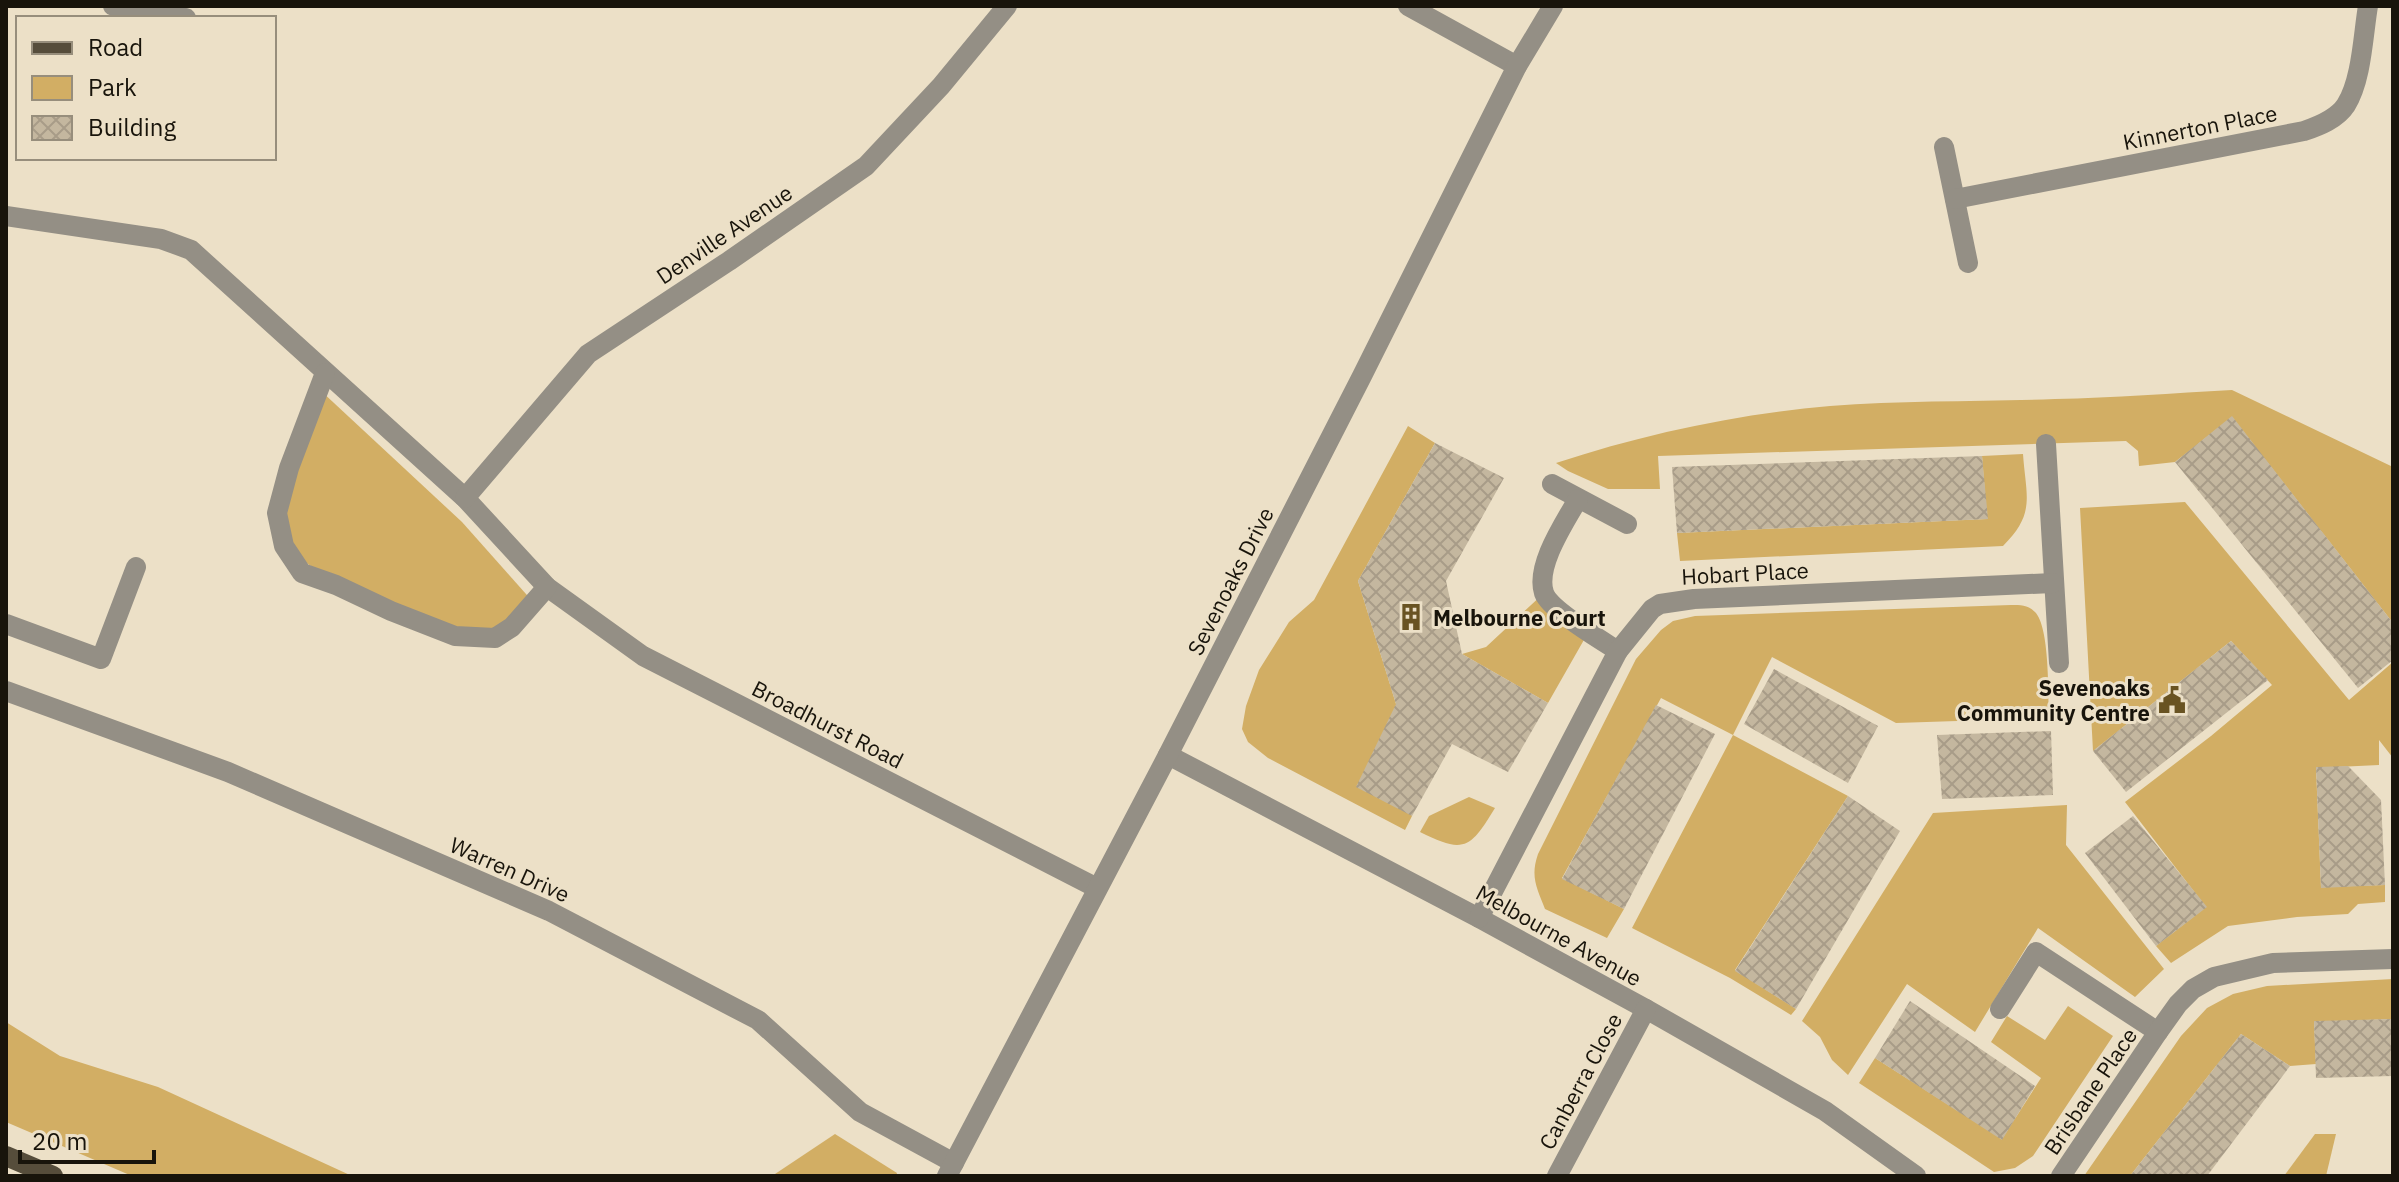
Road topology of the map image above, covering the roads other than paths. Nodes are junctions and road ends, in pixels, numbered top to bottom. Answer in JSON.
{"nodes":[{"id":1,"x":113,"y":6,"type":"edge"},
{"id":2,"x":1007,"y":6,"type":"edge"},
{"id":3,"x":1408,"y":6,"type":"edge"},
{"id":4,"x":1553,"y":6,"type":"edge"},
{"id":5,"x":2368,"y":6,"type":"edge"},
{"id":6,"x":174,"y":16,"type":"edge"},
{"id":7,"x":1517,"y":66,"type":"junction"},
{"id":8,"x":1944,"y":147,"type":"dead end"},
{"id":9,"x":1955,"y":199,"type":"junction"},
{"id":10,"x":6,"y":216,"type":"edge"},
{"id":11,"x":1968,"y":263,"type":"dead end"},
{"id":12,"x":325,"y":373,"type":"junction"},
{"id":13,"x":2046,"y":444,"type":"dead end"},
{"id":14,"x":1552,"y":484,"type":"dead end"},
{"id":15,"x":465,"y":498,"type":"junction"},
{"id":16,"x":1578,"y":499,"type":"junction"},
{"id":17,"x":1627,"y":524,"type":"dead end"},
{"id":18,"x":136,"y":567,"type":"dead end"},
{"id":19,"x":2053,"y":583,"type":"junction"},
{"id":20,"x":547,"y":587,"type":"junction"},
{"id":21,"x":6,"y":624,"type":"edge"},
{"id":22,"x":1618,"y":651,"type":"junction"},
{"id":23,"x":2059,"y":663,"type":"dead end"},
{"id":24,"x":6,"y":691,"type":"edge"},
{"id":25,"x":1168,"y":755,"type":"junction"},
{"id":26,"x":1097,"y":888,"type":"junction"},
{"id":27,"x":1479,"y":918,"type":"junction"},
{"id":28,"x":2393,"y":959,"type":"edge"},
{"id":29,"x":1646,"y":1009,"type":"junction"},
{"id":30,"x":2000,"y":1009,"type":"dead end"},
{"id":31,"x":2158,"y":1032,"type":"junction"},
{"id":32,"x":6,"y":1156,"type":"edge"},
{"id":33,"x":951,"y":1170,"type":"edge"},
{"id":34,"x":53,"y":1176,"type":"edge"},
{"id":35,"x":1557,"y":1176,"type":"edge"},
{"id":36,"x":1916,"y":1176,"type":"edge"},
{"id":37,"x":2061,"y":1176,"type":"edge"}],
"edges":[{"from":1,"to":6,"type":"street"},
{"from":2,"to":15,"type":"street","name":"Denville Avenue"},
{"from":3,"to":7,"type":"street"},
{"from":4,"to":7,"type":"street","name":"Sevenoaks Drive"},
{"from":5,"to":9,"type":"street","name":"Kinnerton Place"},
{"from":7,"to":25,"type":"street","name":"Sevenoaks Drive"},
{"from":8,"to":9,"type":"street"},
{"from":9,"to":11,"type":"street"},
{"from":10,"to":12,"type":"street","name":"Broadhurst Road"},
{"from":12,"to":15,"type":"street","name":"Broadhurst Road"},
{"from":12,"to":20,"type":"street"},
{"from":13,"to":19,"type":"street"},
{"from":14,"to":16,"type":"street"},
{"from":15,"to":20,"type":"street","name":"Broadhurst Road"},
{"from":16,"to":17,"type":"street"},
{"from":16,"to":22,"type":"street"},
{"from":18,"to":21,"type":"street"},
{"from":19,"to":22,"type":"street","name":"Hobart Place"},
{"from":19,"to":23,"type":"street"},
{"from":20,"to":26,"type":"street","name":"Broadhurst Road"},
{"from":22,"to":27,"type":"street","name":"Hobart Place"},
{"from":24,"to":33,"type":"street","name":"Warren Drive"},
{"from":25,"to":26,"type":"street","name":"Sevenoaks Drive"},
{"from":25,"to":27,"type":"street","name":"Melbourne Avenue"},
{"from":26,"to":33,"type":"street","name":"Sevenoaks Drive"},
{"from":27,"to":29,"type":"street","name":"Melbourne Avenue"},
{"from":28,"to":31,"type":"street","name":"Brisbane Place"},
{"from":29,"to":35,"type":"street","name":"Canberra Close"},
{"from":29,"to":36,"type":"street","name":"Melbourne Avenue"},
{"from":30,"to":31,"type":"street","name":"Brisbane Place"},
{"from":31,"to":37,"type":"street","name":"Brisbane Place"},
{"from":32,"to":34,"type":"main road"}]}
